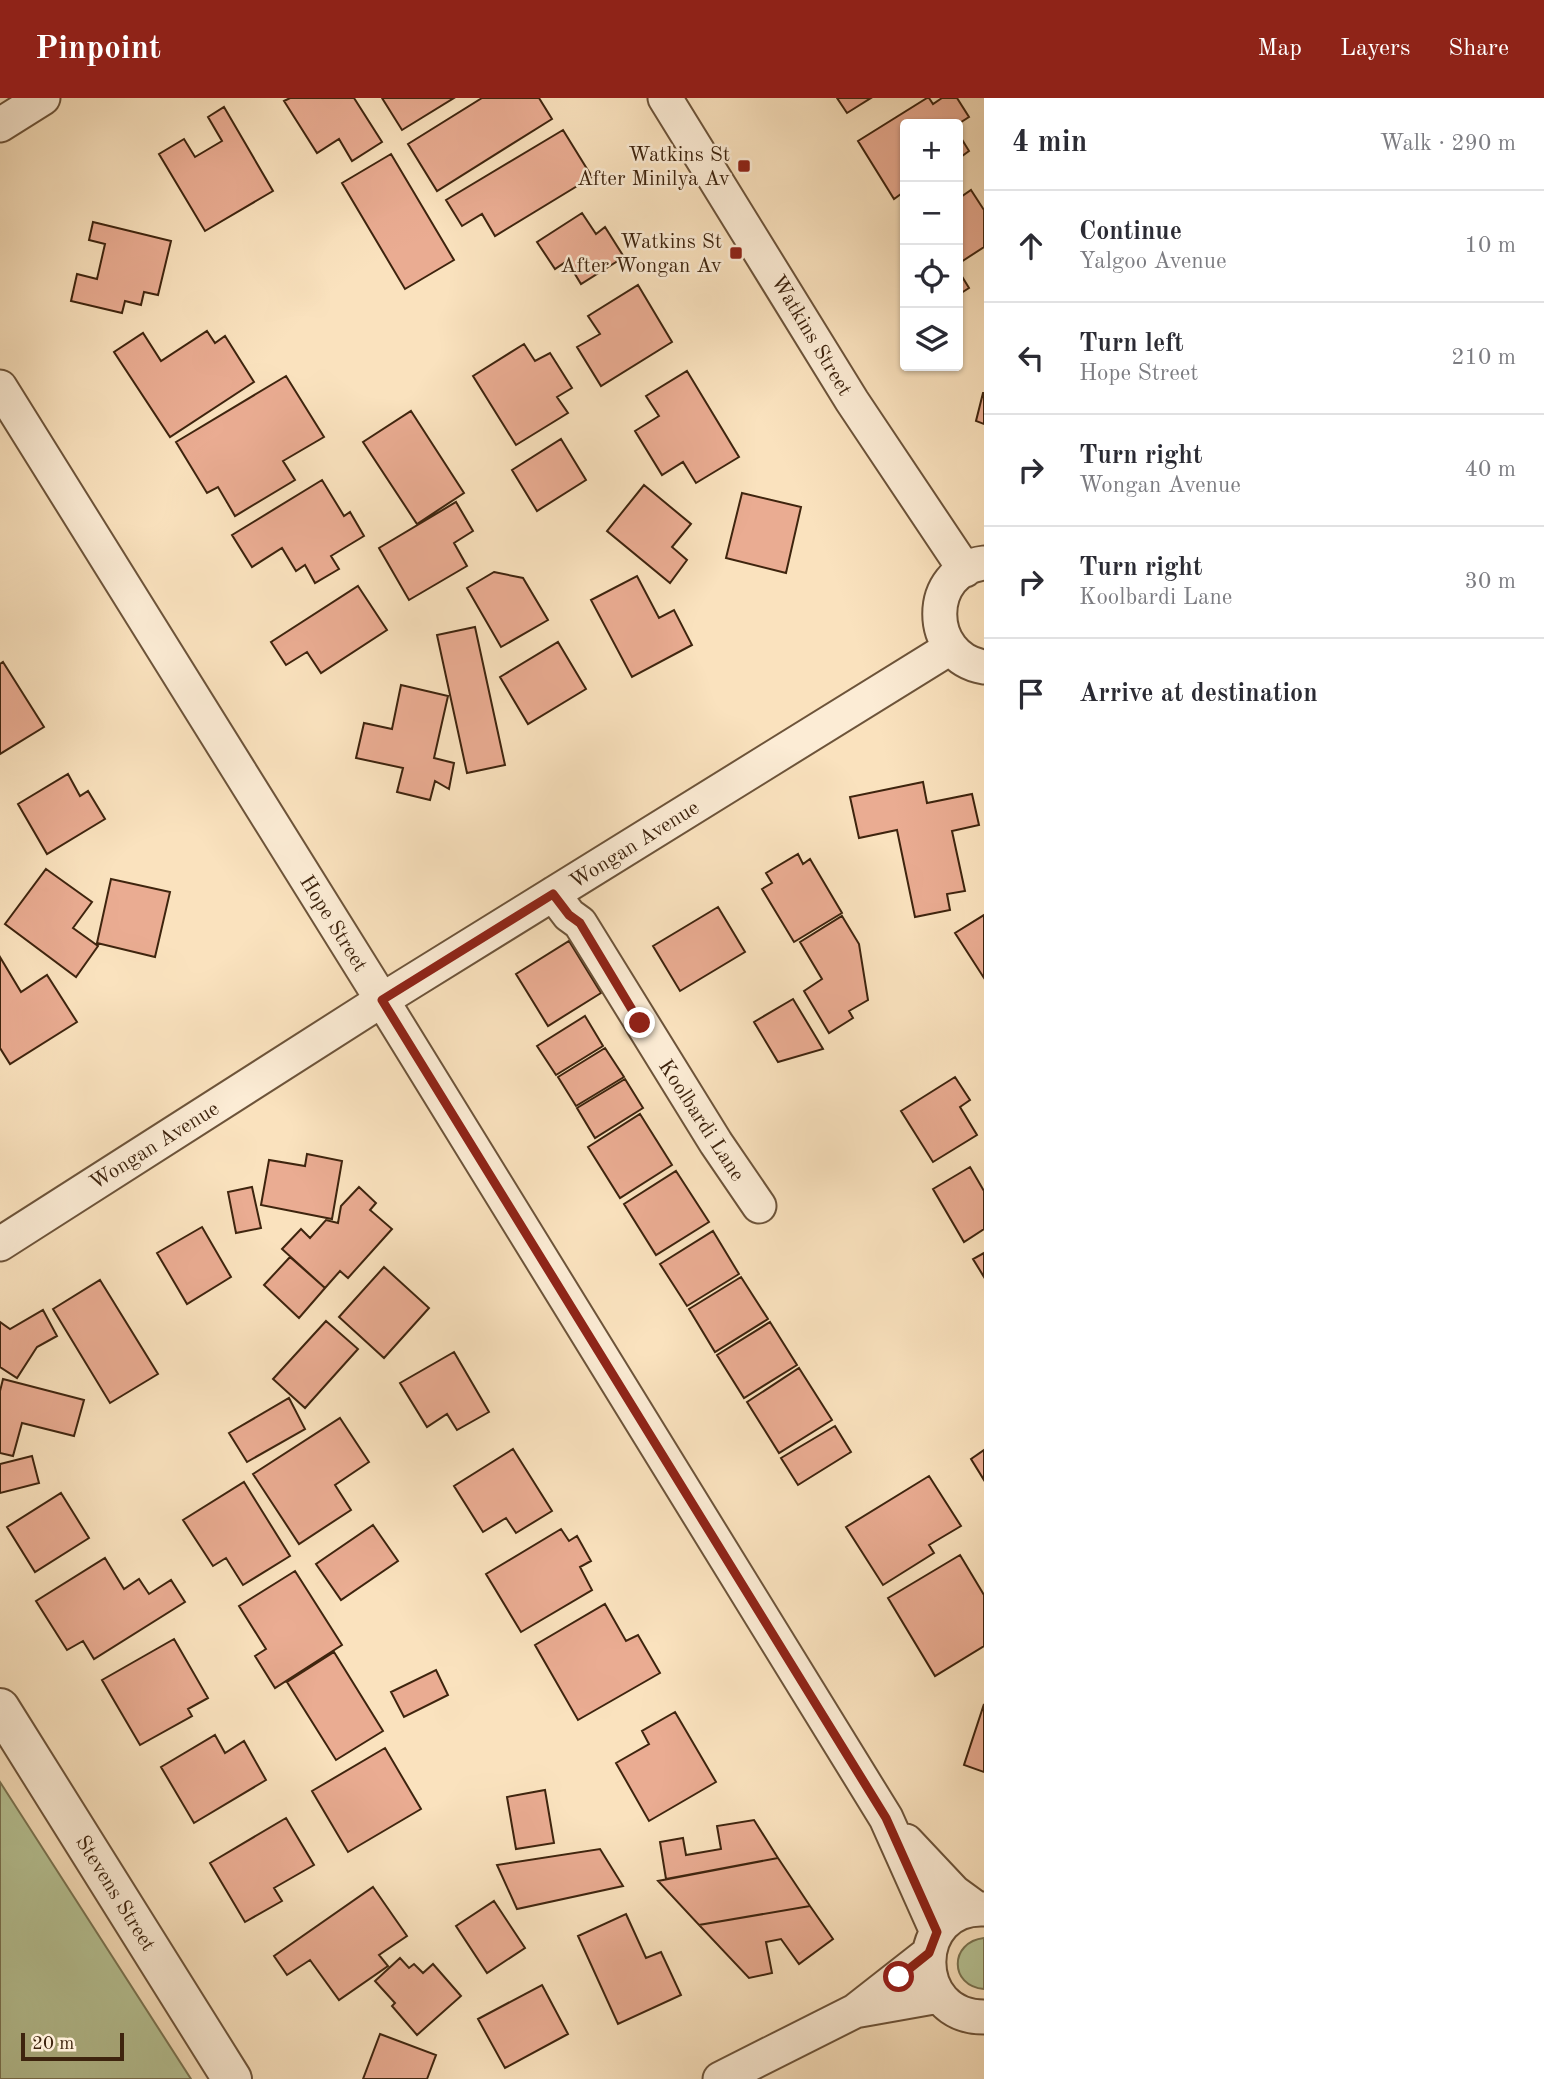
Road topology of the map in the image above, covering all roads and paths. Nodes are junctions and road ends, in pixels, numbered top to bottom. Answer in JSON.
{"nodes":[{"id":1,"x":43,"y":98,"type":"edge"},
{"id":2,"x":665,"y":98,"type":"edge"},
{"id":3,"x":0,"y":125,"type":"edge"},
{"id":4,"x":0,"y":387,"type":"edge"},
{"id":5,"x":974,"y":566,"type":"edge"},
{"id":6,"x":950,"y":648,"type":"junction"},
{"id":7,"x":984,"y":667,"type":"edge"},
{"id":8,"x":553,"y":894,"type":"junction"},
{"id":9,"x":382,"y":1000,"type":"junction"},
{"id":10,"x":759,"y":1206,"type":"dead end"},
{"id":11,"x":0,"y":1244,"type":"edge"},
{"id":12,"x":0,"y":1708,"type":"edge"},
{"id":13,"x":886,"y":1818,"type":"junction"},
{"id":14,"x":980,"y":1908,"type":"edge"},
{"id":15,"x":933,"y":1942,"type":"junction"},
{"id":16,"x":939,"y":1996,"type":"junction"},
{"id":17,"x":855,"y":2011,"type":"junction"},
{"id":18,"x":983,"y":2020,"type":"edge"},
{"id":19,"x":232,"y":2079,"type":"edge"},
{"id":20,"x":720,"y":2079,"type":"edge"}],
"edges":[{"from":1,"to":3,"type":"street"},
{"from":2,"to":5,"type":"street","name":"Watkins Street"},
{"from":4,"to":9,"type":"street","name":"Hope Street"},
{"from":5,"to":6,"type":"street","name":"Watkins Street"},
{"from":6,"to":7,"type":"street"},
{"from":6,"to":8,"type":"street","name":"Wongan Avenue"},
{"from":8,"to":9,"type":"street","name":"Wongan Avenue"},
{"from":8,"to":10,"type":"street","name":"Koolbardi Lane"},
{"from":9,"to":11,"type":"street","name":"Wongan Avenue"},
{"from":9,"to":13,"type":"street","name":"Hope Street"},
{"from":12,"to":19,"type":"street","name":"Stevens Street"},
{"from":13,"to":14,"type":"street","name":"Hope Street"},
{"from":13,"to":15,"type":"street","name":"Hope Street"},
{"from":14,"to":15,"type":"street"},
{"from":15,"to":16,"type":"street","name":"Hope Street"},
{"from":15,"to":17,"type":"street"},
{"from":16,"to":17,"type":"street"},
{"from":16,"to":18,"type":"street"},
{"from":17,"to":20,"type":"street"}]}
